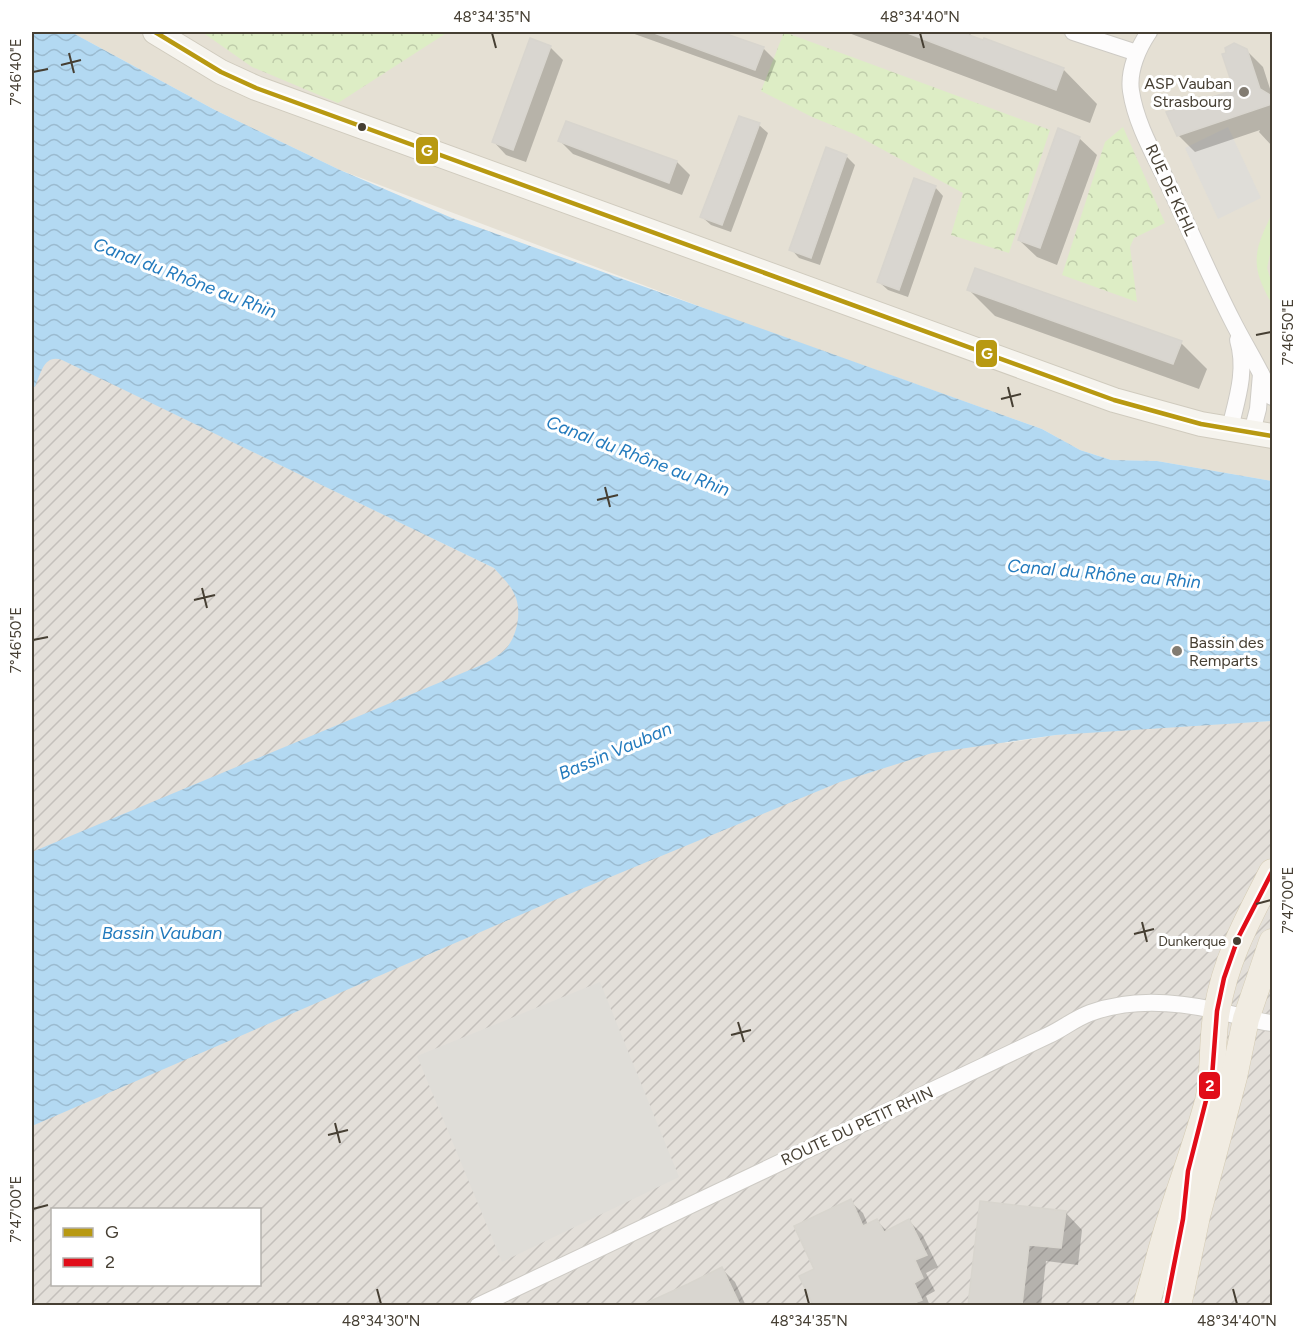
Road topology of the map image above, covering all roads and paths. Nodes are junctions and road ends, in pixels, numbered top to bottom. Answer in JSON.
{"nodes":[{"id":1,"x":155,"y":32,"type":"edge"},
{"id":2,"x":1073,"y":32,"type":"edge"},
{"id":3,"x":1149,"y":32,"type":"edge"},
{"id":4,"x":1137,"y":53,"type":"junction"},
{"id":5,"x":1233,"y":322,"type":"junction"},
{"id":6,"x":1262,"y":372,"type":"junction"},
{"id":7,"x":1272,"y":397,"type":"edge"},
{"id":8,"x":1252,"y":432,"type":"edge"},
{"id":9,"x":1272,"y":872,"type":"edge"},
{"id":10,"x":1272,"y":942,"type":"edge"},
{"id":11,"x":1217,"y":1011,"type":"junction"},
{"id":12,"x":1246,"y":1019,"type":"junction"},
{"id":13,"x":1272,"y":1023,"type":"edge"},
{"id":14,"x":1188,"y":1171,"type":"junction"},
{"id":15,"x":478,"y":1305,"type":"edge"},
{"id":16,"x":1146,"y":1305,"type":"edge"},
{"id":17,"x":1166,"y":1305,"type":"edge"},
{"id":18,"x":1178,"y":1305,"type":"edge"}],
"edges":[{"from":1,"to":8,"type":"main road"},
{"from":2,"to":4,"type":"street"},
{"from":3,"to":4,"type":"street","name":"RUE DE KEHL"},
{"from":4,"to":5,"type":"street","name":"RUE DE KEHL"},
{"from":5,"to":6,"type":"street","name":"RUE DE KEHL"},
{"from":5,"to":8,"type":"street","name":"RUE DE KEHL"},
{"from":6,"to":7,"type":"street","name":"RUE DE KEHL"},
{"from":6,"to":8,"type":"street"},
{"from":9,"to":11,"type":"main road"},
{"from":10,"to":12,"type":"main road"},
{"from":11,"to":12,"type":"street","name":"ROUTE DU PETIT RHIN"},
{"from":11,"to":14,"type":"main road"},
{"from":11,"to":15,"type":"street","name":"ROUTE DU PETIT RHIN"},
{"from":12,"to":13,"type":"street","name":"ROUTE DU PETIT RHIN"},
{"from":12,"to":18,"type":"main road"},
{"from":14,"to":16,"type":"main road"},
{"from":14,"to":17,"type":"main road"}]}
